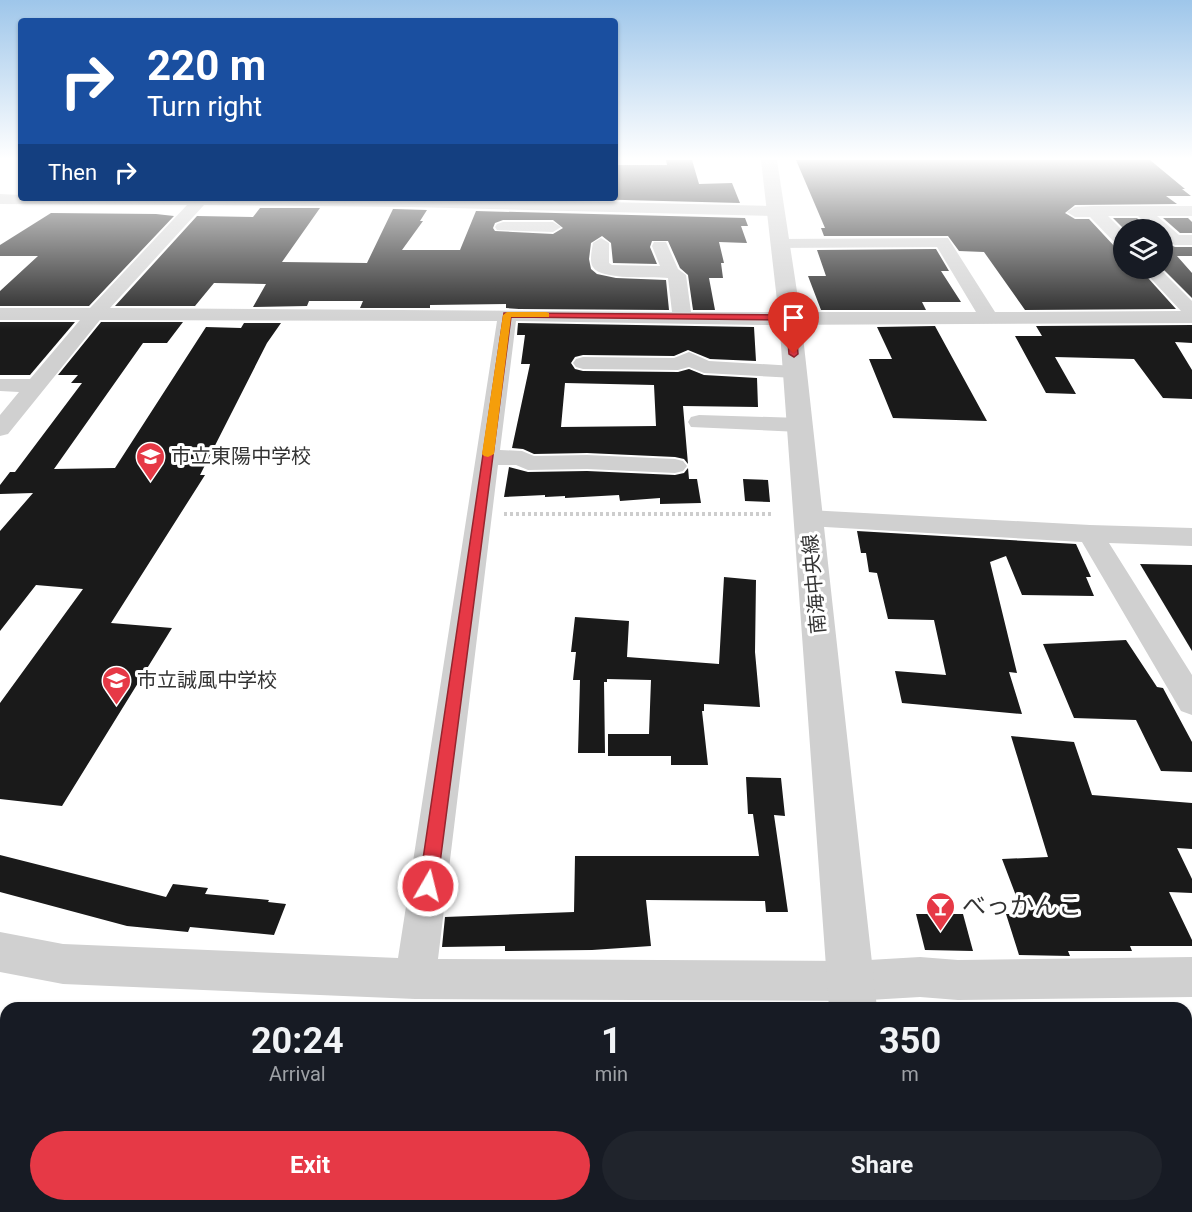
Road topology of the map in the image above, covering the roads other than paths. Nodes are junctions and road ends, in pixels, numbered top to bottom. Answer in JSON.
{"nodes":[{"id":1,"x":186,"y":217,"type":"edge"},
{"id":2,"x":506,"y":217,"type":"edge"},
{"id":3,"x":776,"y":217,"type":"edge"},
{"id":4,"x":1098,"y":217,"type":"edge"},
{"id":5,"x":1148,"y":217,"type":"edge"},
{"id":6,"x":553,"y":227,"type":"dead end"},
{"id":7,"x":1113,"y":231,"type":"edge"},
{"id":8,"x":1192,"y":240,"type":"edge"},
{"id":9,"x":601,"y":243,"type":"dead end"},
{"id":10,"x":780,"y":244,"type":"junction"},
{"id":11,"x":660,"y":246,"type":"dead end"},
{"id":12,"x":671,"y":272,"type":"junction"},
{"id":13,"x":1160,"y":279,"type":"edge"},
{"id":14,"x":1192,"y":312,"type":"edge"},
{"id":15,"x":0,"y":314,"type":"edge"},
{"id":16,"x":21,"y":314,"type":"junction"},
{"id":17,"x":94,"y":315,"type":"junction"},
{"id":18,"x":507,"y":315,"type":"junction"},
{"id":19,"x":685,"y":317,"type":"junction"},
{"id":20,"x":988,"y":317,"type":"junction"},
{"id":21,"x":1192,"y":317,"type":"edge"},
{"id":22,"x":790,"y":318,"type":"junction"},
{"id":23,"x":0,"y":333,"type":"edge"},
{"id":24,"x":689,"y":358,"type":"junction"},
{"id":25,"x":583,"y":363,"type":"dead end"},
{"id":26,"x":795,"y":372,"type":"junction"},
{"id":27,"x":0,"y":385,"type":"edge"},
{"id":28,"x":35,"y":386,"type":"junction"},
{"id":29,"x":699,"y":422,"type":"dead end"},
{"id":30,"x":800,"y":426,"type":"junction"},
{"id":31,"x":0,"y":429,"type":"edge"},
{"id":32,"x":488,"y":457,"type":"junction"},
{"id":33,"x":675,"y":466,"type":"dead end"},
{"id":34,"x":808,"y":518,"type":"junction"},
{"id":35,"x":1090,"y":534,"type":"junction"},
{"id":36,"x":1192,"y":537,"type":"edge"},
{"id":37,"x":1192,"y":702,"type":"edge"},
{"id":38,"x":0,"y":952,"type":"edge"},
{"id":39,"x":1192,"y":977,"type":"edge"},
{"id":40,"x":415,"y":979,"type":"junction"},
{"id":41,"x":853,"y":994,"type":"edge"}],
"edges":[{"from":1,"to":17,"type":"street"},
{"from":2,"to":6,"type":"street"},
{"from":3,"to":10,"type":"street","name":"南海中央線"},
{"from":4,"to":7,"type":"street"},
{"from":5,"to":8,"type":"street"},
{"from":9,"to":12,"type":"street"},
{"from":10,"to":20,"type":"street"},
{"from":10,"to":22,"type":"street","name":"南海中央線"},
{"from":11,"to":12,"type":"street"},
{"from":12,"to":19,"type":"street"},
{"from":13,"to":14,"type":"street"},
{"from":15,"to":16,"type":"street"},
{"from":16,"to":17,"type":"street"},
{"from":16,"to":23,"type":"street"},
{"from":17,"to":18,"type":"street"},
{"from":17,"to":28,"type":"street"},
{"from":18,"to":19,"type":"street"},
{"from":18,"to":32,"type":"street"},
{"from":19,"to":22,"type":"street"},
{"from":19,"to":24,"type":"street"},
{"from":20,"to":21,"type":"street"},
{"from":20,"to":22,"type":"street"},
{"from":22,"to":26,"type":"street","name":"南海中央線"},
{"from":24,"to":25,"type":"street"},
{"from":24,"to":26,"type":"street"},
{"from":26,"to":30,"type":"street","name":"南海中央線"},
{"from":27,"to":28,"type":"street"},
{"from":28,"to":31,"type":"street"},
{"from":29,"to":30,"type":"street"},
{"from":30,"to":34,"type":"street","name":"南海中央線"},
{"from":32,"to":33,"type":"street"},
{"from":32,"to":40,"type":"street"},
{"from":34,"to":35,"type":"street"},
{"from":34,"to":41,"type":"street","name":"南海中央線"},
{"from":35,"to":36,"type":"street"},
{"from":35,"to":37,"type":"street"},
{"from":38,"to":40,"type":"street"},
{"from":39,"to":41,"type":"street"},
{"from":40,"to":41,"type":"street"}]}
